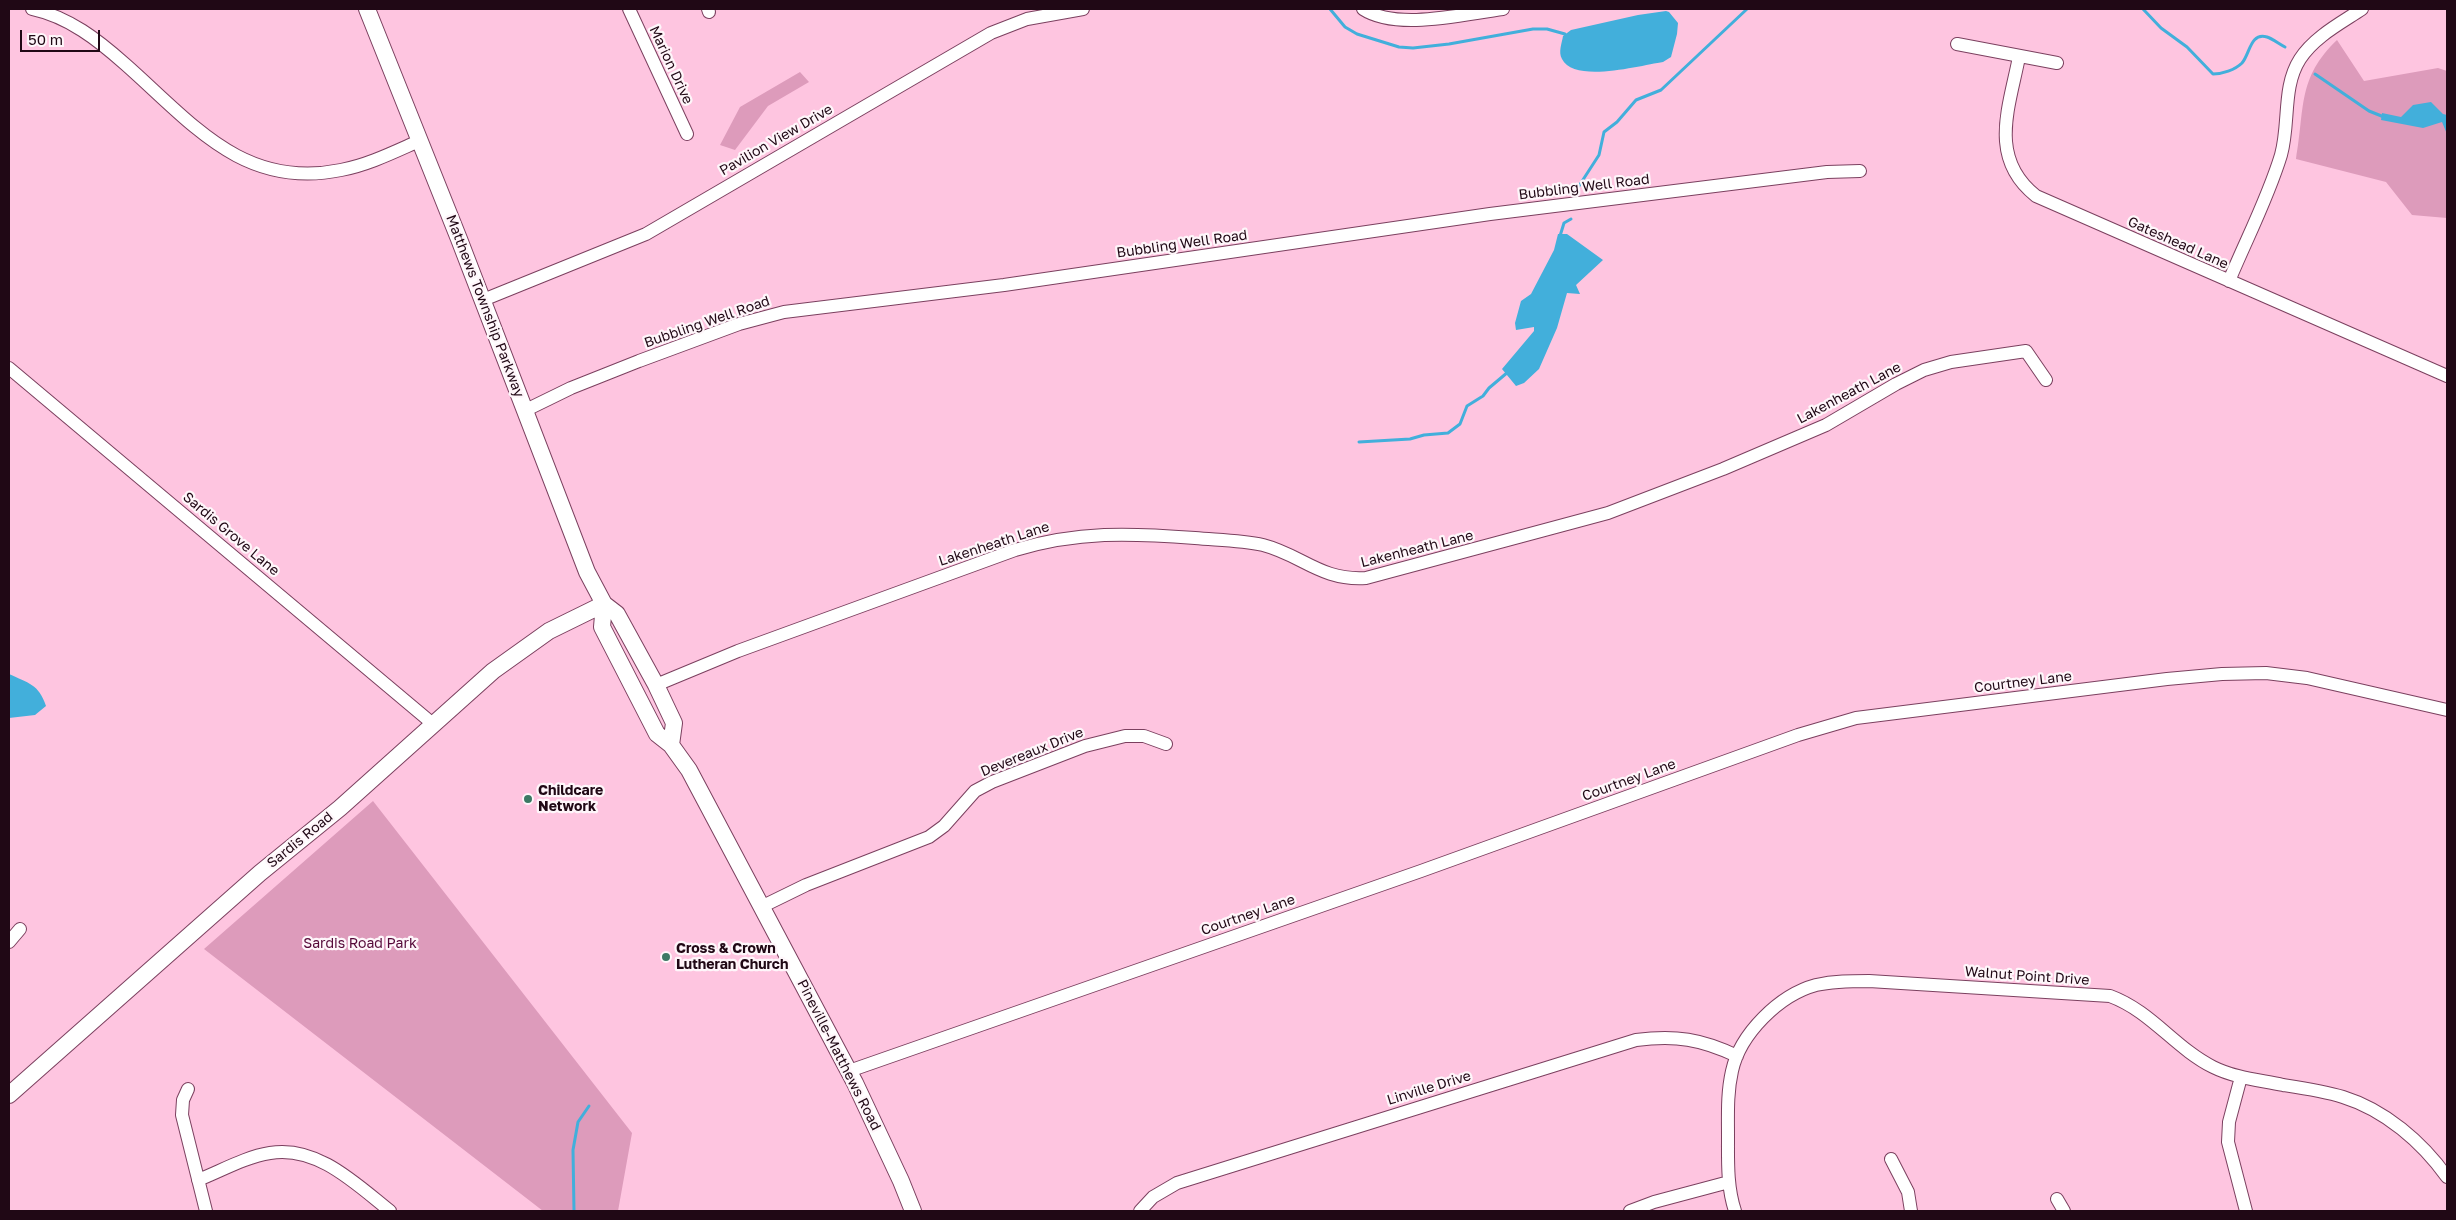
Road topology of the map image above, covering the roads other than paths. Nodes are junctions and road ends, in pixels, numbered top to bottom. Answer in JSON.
{"nodes":[{"id":1,"x":32,"y":9,"type":"edge"},
{"id":2,"x":367,"y":9,"type":"edge"},
{"id":3,"x":629,"y":9,"type":"edge"},
{"id":4,"x":1083,"y":9,"type":"edge"},
{"id":5,"x":1363,"y":9,"type":"edge"},
{"id":6,"x":1503,"y":9,"type":"edge"},
{"id":7,"x":2362,"y":9,"type":"edge"},
{"id":8,"x":1957,"y":44,"type":"dead end"},
{"id":9,"x":2019,"y":57,"type":"junction"},
{"id":10,"x":2057,"y":63,"type":"dead end"},
{"id":11,"x":687,"y":134,"type":"dead end"},
{"id":12,"x":419,"y":141,"type":"junction"},
{"id":13,"x":1860,"y":171,"type":"dead end"},
{"id":14,"x":2228,"y":281,"type":"junction"},
{"id":15,"x":483,"y":300,"type":"junction"},
{"id":16,"x":9,"y":368,"type":"edge"},
{"id":17,"x":2447,"y":376,"type":"edge"},
{"id":18,"x":2046,"y":380,"type":"dead end"},
{"id":19,"x":526,"y":410,"type":"junction"},
{"id":20,"x":604,"y":604,"type":"junction"},
{"id":21,"x":656,"y":685,"type":"junction"},
{"id":22,"x":2447,"y":710,"type":"edge"},
{"id":23,"x":433,"y":724,"type":"junction"},
{"id":24,"x":1166,"y":744,"type":"dead end"},
{"id":25,"x":671,"y":745,"type":"junction"},
{"id":26,"x":761,"y":907,"type":"junction"},
{"id":27,"x":20,"y":928,"type":"dead end"},
{"id":28,"x":9,"y":942,"type":"edge"},
{"id":29,"x":1738,"y":1056,"type":"junction"},
{"id":30,"x":849,"y":1071,"type":"junction"},
{"id":31,"x":2241,"y":1077,"type":"junction"},
{"id":32,"x":188,"y":1088,"type":"dead end"},
{"id":33,"x":9,"y":1095,"type":"edge"},
{"id":34,"x":1891,"y":1159,"type":"dead end"},
{"id":35,"x":2445,"y":1169,"type":"edge"},
{"id":36,"x":198,"y":1180,"type":"junction"},
{"id":37,"x":1729,"y":1182,"type":"junction"},
{"id":38,"x":2057,"y":1199,"type":"dead end"},
{"id":39,"x":206,"y":1211,"type":"edge"},
{"id":40,"x":390,"y":1211,"type":"edge"},
{"id":41,"x":913,"y":1211,"type":"edge"},
{"id":42,"x":1140,"y":1211,"type":"edge"},
{"id":43,"x":1630,"y":1211,"type":"edge"},
{"id":44,"x":1735,"y":1211,"type":"edge"},
{"id":45,"x":1911,"y":1211,"type":"edge"},
{"id":46,"x":2064,"y":1211,"type":"edge"},
{"id":47,"x":2246,"y":1211,"type":"edge"}],
"edges":[{"from":1,"to":12,"type":"street"},
{"from":2,"to":12,"type":"main road","name":"Matthews Township Parkway"},
{"from":3,"to":11,"type":"street","name":"Marion Drive"},
{"from":4,"to":15,"type":"street","name":"Pavilion View Drive"},
{"from":5,"to":6,"type":"street"},
{"from":7,"to":14,"type":"street"},
{"from":8,"to":9,"type":"street"},
{"from":9,"to":10,"type":"street"},
{"from":9,"to":14,"type":"street","name":"Gateshead Lane"},
{"from":12,"to":15,"type":"main road","name":"Matthews Township Parkway"},
{"from":13,"to":19,"type":"street","name":"Bubbling Well Road"},
{"from":14,"to":17,"type":"street","name":"Gateshead Lane"},
{"from":15,"to":19,"type":"main road","name":"Matthews Township Parkway"},
{"from":16,"to":23,"type":"street","name":"Sardis Grove Lane"},
{"from":18,"to":21,"type":"street","name":"Lakenheath Lane"},
{"from":19,"to":20,"type":"main road","name":"Matthews Township Parkway"},
{"from":20,"to":21,"type":"main road"},
{"from":20,"to":23,"type":"main road","name":"Sardis Road"},
{"from":20,"to":25,"type":"main road","name":"Pineville-Matthews Road"},
{"from":21,"to":25,"type":"main road"},
{"from":22,"to":30,"type":"street","name":"Courtney Lane"},
{"from":23,"to":33,"type":"main road","name":"Sardis Road"},
{"from":24,"to":26,"type":"street","name":"Devereaux Drive"},
{"from":25,"to":26,"type":"main road","name":"Pineville-Matthews Road"},
{"from":26,"to":30,"type":"main road","name":"Pineville-Matthews Road"},
{"from":27,"to":28,"type":"street"},
{"from":29,"to":31,"type":"street","name":"Walnut Point Drive"},
{"from":29,"to":37,"type":"street","name":"Walnut Point Drive"},
{"from":29,"to":42,"type":"street","name":"Linville Drive"},
{"from":30,"to":41,"type":"main road","name":"Pineville-Matthews Road"},
{"from":31,"to":35,"type":"street","name":"Walnut Point Drive"},
{"from":31,"to":47,"type":"street"},
{"from":32,"to":36,"type":"street"},
{"from":34,"to":45,"type":"street"},
{"from":36,"to":39,"type":"street"},
{"from":36,"to":40,"type":"street"},
{"from":37,"to":43,"type":"street"},
{"from":37,"to":44,"type":"street","name":"Walnut Point Drive"},
{"from":38,"to":46,"type":"street"}]}
